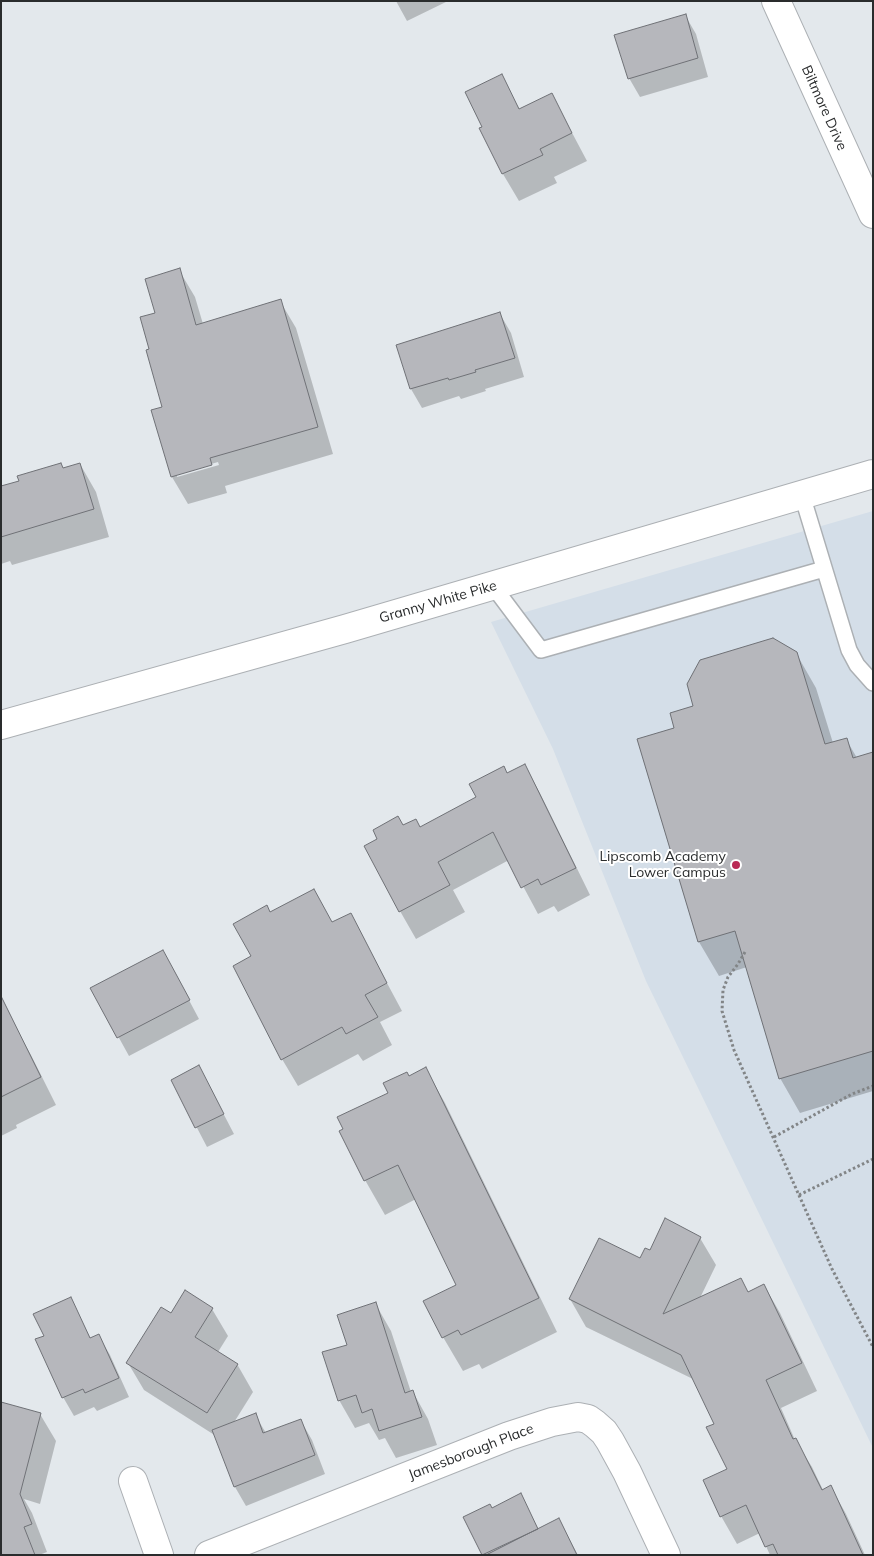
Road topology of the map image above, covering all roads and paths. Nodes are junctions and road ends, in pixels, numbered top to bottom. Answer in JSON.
{"nodes":[{"id":1,"x":776,"y":1,"type":"edge"},
{"id":2,"x":873,"y":214,"type":"edge"},
{"id":3,"x":873,"y":474,"type":"edge"},
{"id":4,"x":802,"y":495,"type":"junction"},
{"id":5,"x":824,"y":568,"type":"junction"},
{"id":6,"x":493,"y":586,"type":"junction"},
{"id":7,"x":873,"y":683,"type":"edge"},
{"id":8,"x":1,"y":725,"type":"edge"},
{"id":9,"x":745,"y":952,"type":"dead end"},
{"id":10,"x":873,"y":1086,"type":"edge"},
{"id":11,"x":774,"y":1137,"type":"junction"},
{"id":12,"x":873,"y":1159,"type":"edge"},
{"id":13,"x":799,"y":1195,"type":"junction"},
{"id":14,"x":873,"y":1347,"type":"edge"},
{"id":15,"x":132,"y":1481,"type":"dead end"},
{"id":16,"x":159,"y":1555,"type":"edge"},
{"id":17,"x":209,"y":1555,"type":"edge"},
{"id":18,"x":666,"y":1555,"type":"edge"}],
"edges":[{"from":1,"to":2,"type":"main road","name":"Biltmore Drive"},
{"from":3,"to":4,"type":"main road","name":"Granny White Pike"},
{"from":4,"to":5,"type":"lane"},
{"from":4,"to":6,"type":"main road","name":"Granny White Pike"},
{"from":5,"to":6,"type":"lane"},
{"from":5,"to":7,"type":"lane"},
{"from":6,"to":8,"type":"main road","name":"Granny White Pike"},
{"from":9,"to":11,"type":"path"},
{"from":10,"to":11,"type":"path"},
{"from":11,"to":13,"type":"path"},
{"from":12,"to":13,"type":"path"},
{"from":13,"to":14,"type":"path"},
{"from":15,"to":16,"type":"main road"},
{"from":17,"to":18,"type":"main road","name":"Jamesborough Place"}]}
